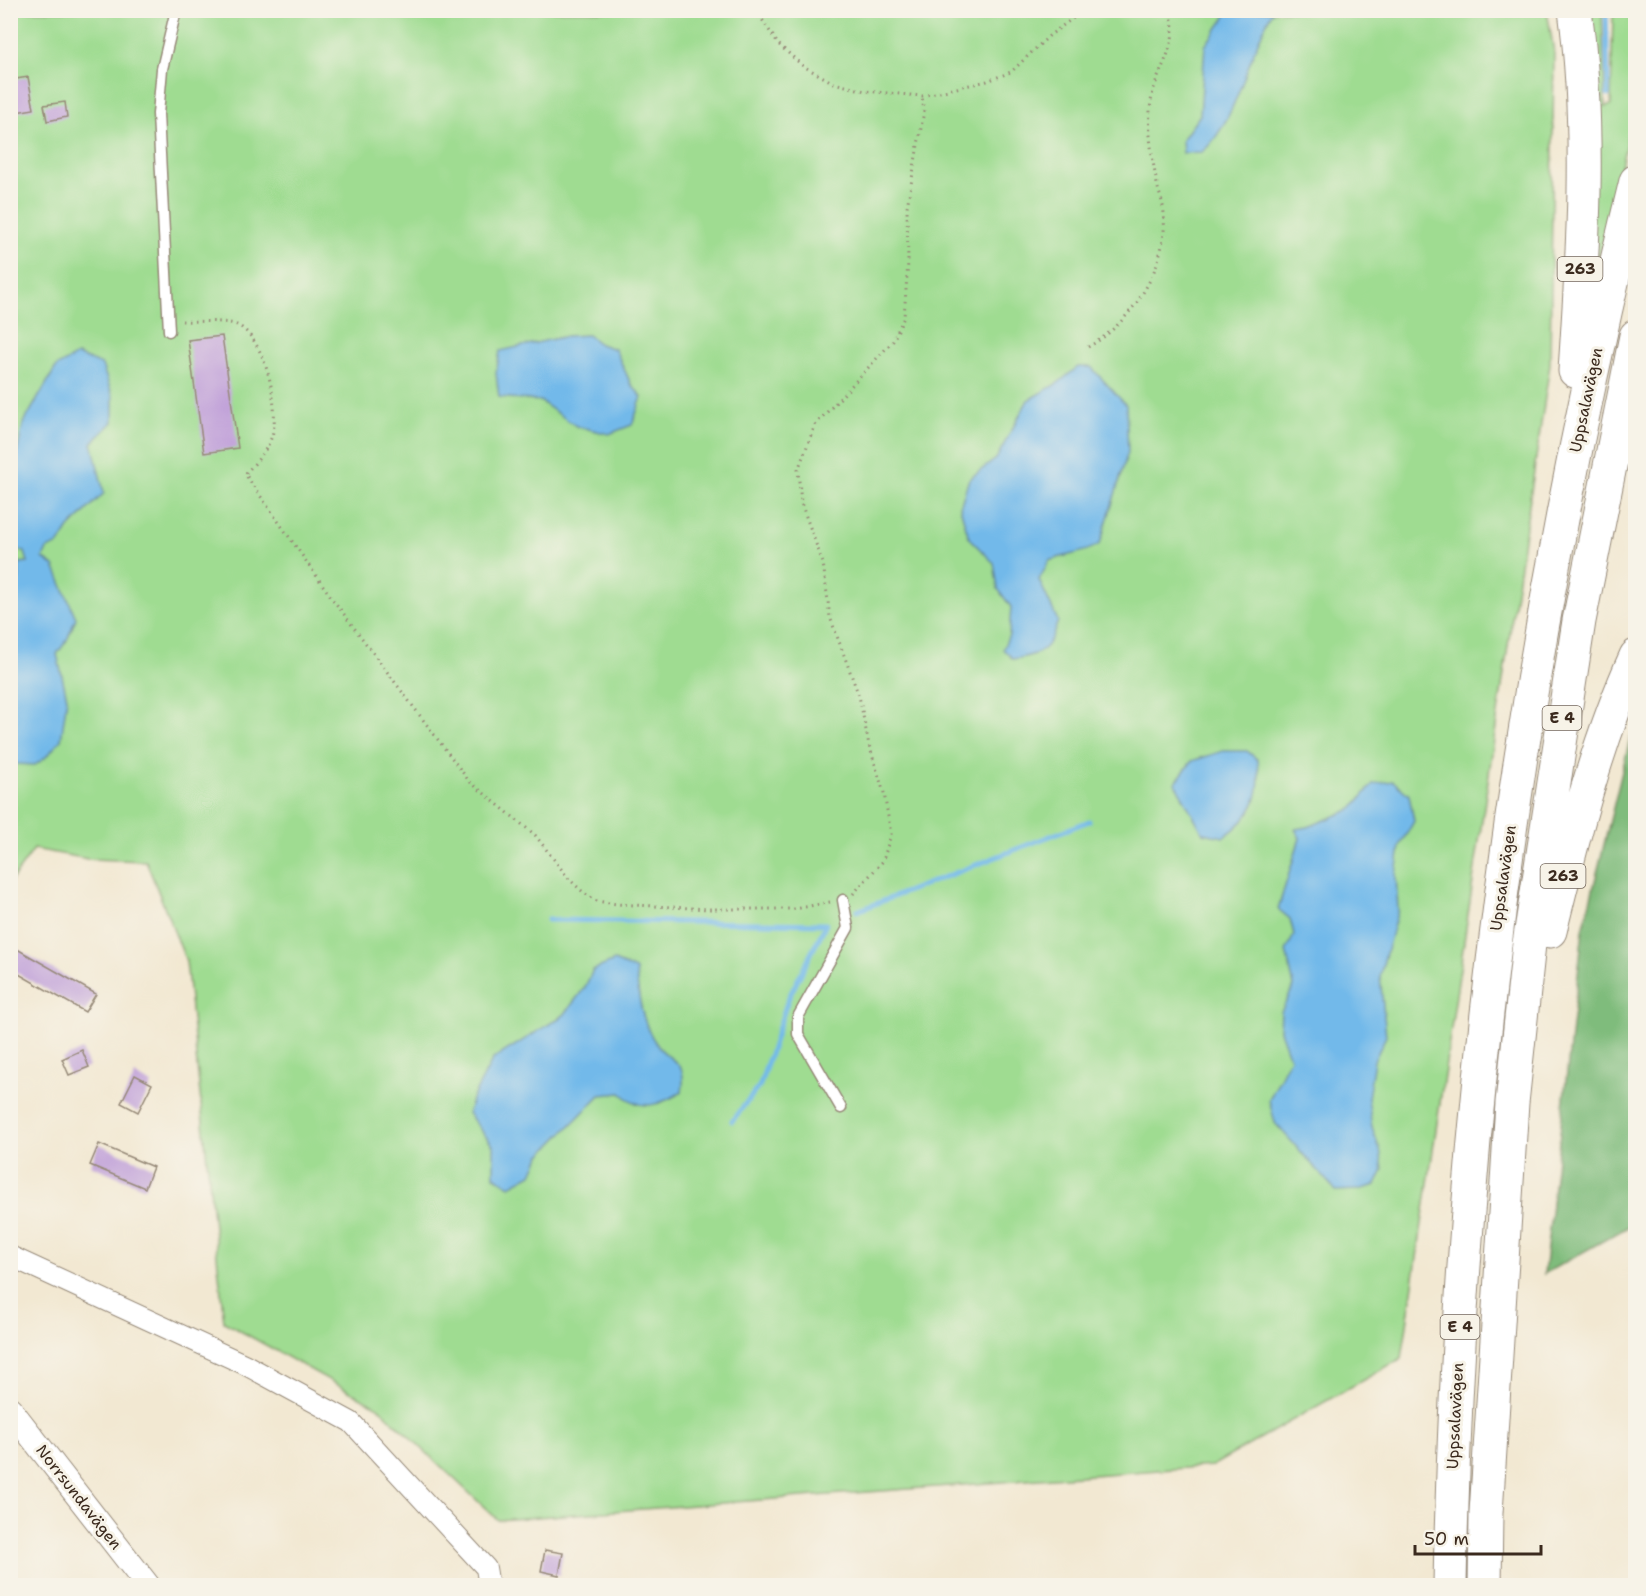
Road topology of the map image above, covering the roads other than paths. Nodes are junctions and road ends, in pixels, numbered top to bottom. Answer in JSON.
{"nodes":[{"id":1,"x":177,"y":10,"type":"edge"},
{"id":2,"x":1575,"y":10,"type":"edge"},
{"id":3,"x":1635,"y":182,"type":"edge"},
{"id":4,"x":168,"y":326,"type":"road end"},
{"id":5,"x":1635,"y":336,"type":"edge"},
{"id":6,"x":1560,"y":527,"type":"junction"},
{"id":7,"x":1635,"y":656,"type":"edge"},
{"id":8,"x":843,"y":900,"type":"road end"},
{"id":9,"x":1512,"y":1103,"type":"junction"},
{"id":10,"x":841,"y":1108,"type":"dead end"},
{"id":11,"x":10,"y":1256,"type":"edge"},
{"id":12,"x":10,"y":1409,"type":"edge"},
{"id":13,"x":148,"y":1586,"type":"edge"},
{"id":14,"x":489,"y":1586,"type":"edge"},
{"id":15,"x":1450,"y":1586,"type":"edge"},
{"id":16,"x":1485,"y":1586,"type":"edge"}],
"edges":[{"from":1,"to":4,"type":"lane"},
{"from":2,"to":6,"type":"highway","number":"263"},
{"from":3,"to":6,"type":"highway","name":"Uppsalavägen","number":"E 4"},
{"from":5,"to":9,"type":"highway","number":"E 4"},
{"from":6,"to":15,"type":"highway","name":"Uppsalavägen","number":"E 4"},
{"from":7,"to":9,"type":"highway","number":"263"},
{"from":8,"to":10,"type":"lane"},
{"from":9,"to":16,"type":"highway","number":"E 4"},
{"from":11,"to":14,"type":"street"},
{"from":12,"to":13,"type":"street","name":"Norrsundavägen"}]}
